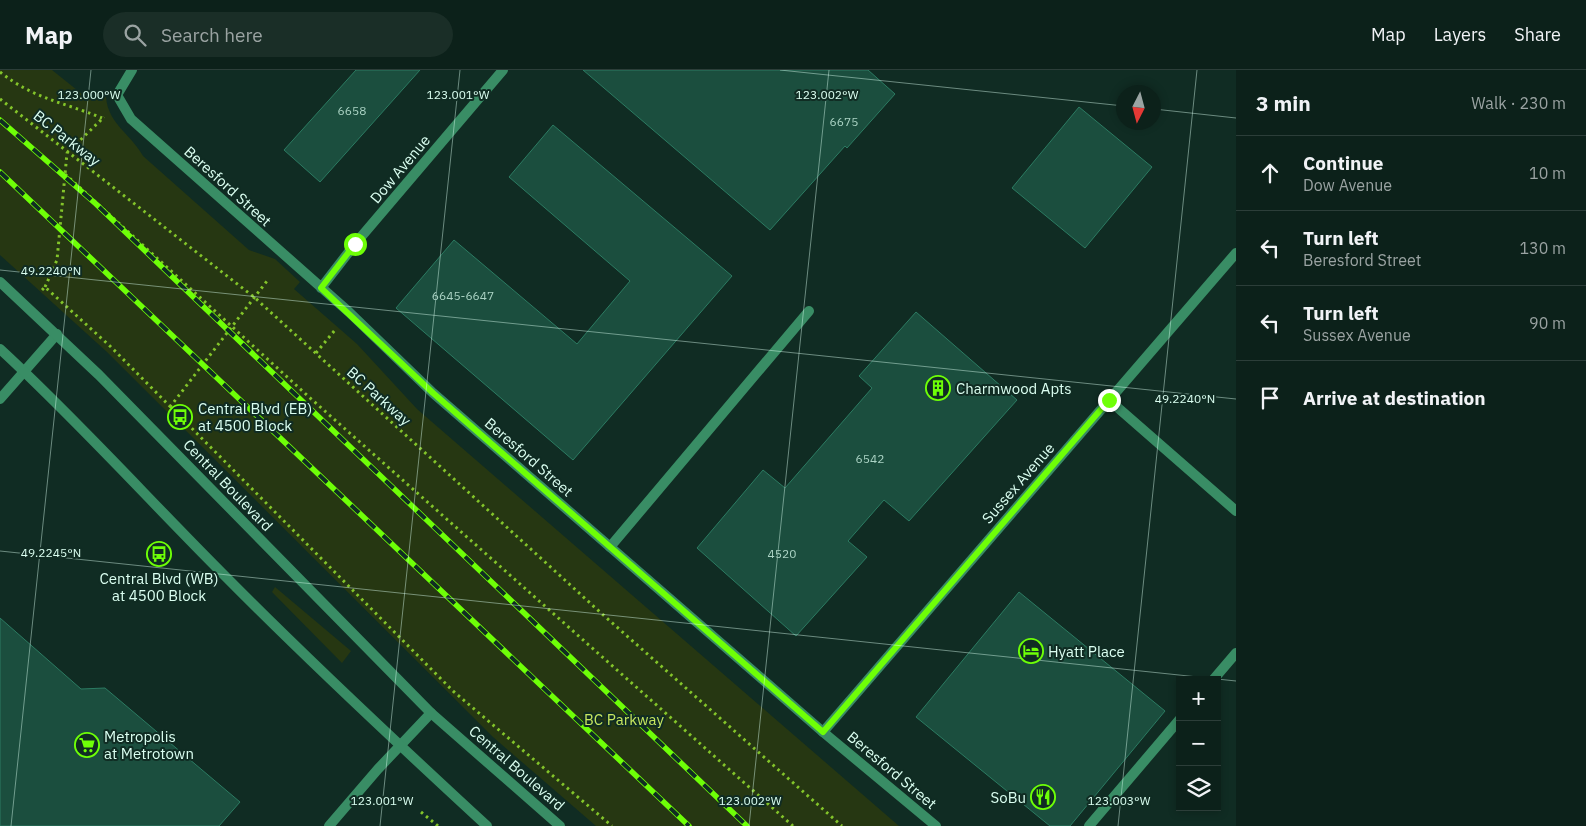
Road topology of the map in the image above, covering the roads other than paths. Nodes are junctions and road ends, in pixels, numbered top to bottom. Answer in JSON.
{"nodes":[{"id":1,"x":132,"y":70,"type":"edge"},
{"id":2,"x":503,"y":70,"type":"edge"},
{"id":3,"x":1236,"y":253,"type":"edge"},
{"id":4,"x":0,"y":282,"type":"edge"},
{"id":5,"x":321,"y":288,"type":"junction"},
{"id":6,"x":810,"y":311,"type":"dead end"},
{"id":7,"x":57,"y":334,"type":"junction"},
{"id":8,"x":0,"y":349,"type":"edge"},
{"id":9,"x":24,"y":371,"type":"junction"},
{"id":10,"x":0,"y":399,"type":"edge"},
{"id":11,"x":1109,"y":400,"type":"junction"},
{"id":12,"x":1236,"y":511,"type":"edge"},
{"id":13,"x":610,"y":547,"type":"junction"},
{"id":14,"x":1236,"y":653,"type":"edge"},
{"id":15,"x":1216,"y":676,"type":"edge"},
{"id":16,"x":431,"y":713,"type":"junction"},
{"id":17,"x":1178,"y":721,"type":"edge"},
{"id":18,"x":823,"y":732,"type":"junction"},
{"id":19,"x":399,"y":745,"type":"junction"},
{"id":20,"x":329,"y":826,"type":"edge"},
{"id":21,"x":487,"y":826,"type":"edge"},
{"id":22,"x":560,"y":826,"type":"edge"},
{"id":23,"x":936,"y":826,"type":"edge"},
{"id":24,"x":1089,"y":826,"type":"edge"}],
"edges":[{"from":1,"to":5,"type":"street","name":"Beresford Street"},
{"from":2,"to":5,"type":"street","name":"Dow Avenue"},
{"from":3,"to":11,"type":"street","name":"Sussex Avenue"},
{"from":4,"to":7,"type":"street","name":"Central Boulevard"},
{"from":5,"to":13,"type":"street","name":"Beresford Street"},
{"from":6,"to":13,"type":"street"},
{"from":7,"to":9,"type":"street"},
{"from":7,"to":16,"type":"street","name":"Central Boulevard"},
{"from":8,"to":9,"type":"street"},
{"from":9,"to":10,"type":"street"},
{"from":9,"to":19,"type":"street"},
{"from":11,"to":12,"type":"street"},
{"from":11,"to":18,"type":"street","name":"Sussex Avenue"},
{"from":13,"to":18,"type":"street","name":"Beresford Street"},
{"from":14,"to":15,"type":"street"},
{"from":16,"to":19,"type":"street"},
{"from":16,"to":22,"type":"street","name":"Central Boulevard"},
{"from":17,"to":24,"type":"street"},
{"from":18,"to":23,"type":"street","name":"Beresford Street"},
{"from":19,"to":20,"type":"street"},
{"from":19,"to":21,"type":"street"}]}
